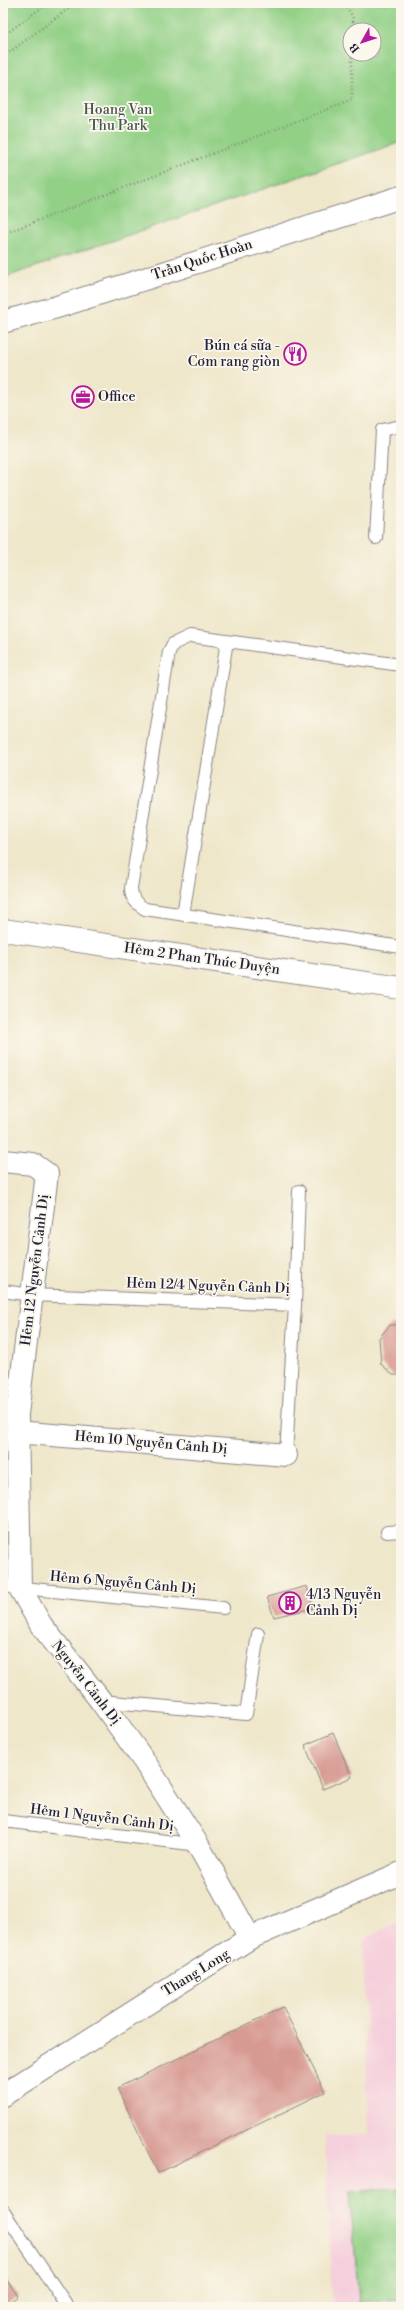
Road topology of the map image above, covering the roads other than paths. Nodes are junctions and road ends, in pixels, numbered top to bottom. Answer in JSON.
{"nodes":[{"id":1,"x":401,"y":197,"type":"edge"},
{"id":2,"x":3,"y":322,"type":"edge"},
{"id":3,"x":401,"y":426,"type":"edge"},
{"id":4,"x":376,"y":538,"type":"dead end"},
{"id":5,"x":227,"y":641,"type":"junction"},
{"id":6,"x":401,"y":665,"type":"edge"},
{"id":7,"x":183,"y":915,"type":"junction"},
{"id":8,"x":3,"y":930,"type":"edge"},
{"id":9,"x":401,"y":947,"type":"edge"},
{"id":10,"x":401,"y":988,"type":"edge"},
{"id":11,"x":3,"y":1161,"type":"edge"},
{"id":12,"x":299,"y":1191,"type":"dead end"},
{"id":13,"x":3,"y":1291,"type":"edge"},
{"id":14,"x":32,"y":1295,"type":"junction"},
{"id":15,"x":295,"y":1305,"type":"junction"},
{"id":16,"x":12,"y":1419,"type":"edge"},
{"id":17,"x":286,"y":1455,"type":"joint"},
{"id":18,"x":401,"y":1531,"type":"edge"},
{"id":19,"x":387,"y":1532,"type":"dead end"},
{"id":20,"x":11,"y":1587,"type":"edge"},
{"id":21,"x":223,"y":1608,"type":"dead end"},
{"id":22,"x":258,"y":1634,"type":"dead end"},
{"id":23,"x":101,"y":1701,"type":"junction"},
{"id":24,"x":3,"y":1820,"type":"edge"},
{"id":25,"x":198,"y":1845,"type":"junction"},
{"id":26,"x":401,"y":1873,"type":"edge"},
{"id":27,"x":250,"y":1938,"type":"junction"},
{"id":28,"x":3,"y":2095,"type":"edge"},
{"id":29,"x":3,"y":2211,"type":"edge"},
{"id":30,"x":68,"y":2307,"type":"edge"}],
"edges":[{"from":1,"to":2,"type":"street","name":"Trần Quốc Hoàn"},
{"from":3,"to":4,"type":"lane"},
{"from":5,"to":6,"type":"lane"},
{"from":5,"to":7,"type":"lane"},
{"from":5,"to":7,"type":"lane"},
{"from":7,"to":9,"type":"lane"},
{"from":8,"to":10,"type":"street","name":"Hẻm 2 Phan Thúc Duyện"},
{"from":11,"to":14,"type":"street","name":"Hẻm 12 Nguyễn Cảnh Dị"},
{"from":12,"to":15,"type":"lane","name":"Hẻm 12/4 Nguyễn Cảnh Dị"},
{"from":13,"to":14,"type":"lane","name":"Hẻm 12/4 Nguyễn Cảnh Dị"},
{"from":14,"to":15,"type":"lane","name":"Hẻm 12/4 Nguyễn Cảnh Dị"},
{"from":14,"to":16,"type":"street","name":"Hẻm 12 Nguyễn Cảnh Dị"},
{"from":15,"to":17,"type":"lane"},
{"from":16,"to":17,"type":"street","name":"Hẻm 10 Nguyễn Cảnh Dị"},
{"from":16,"to":20,"type":"street","name":"Nguyễn Cảnh Dị"},
{"from":18,"to":19,"type":"lane"},
{"from":20,"to":21,"type":"lane","name":"Hẻm 6 Nguyễn Cảnh Dị"},
{"from":20,"to":23,"type":"street","name":"Nguyễn Cảnh Dị"},
{"from":22,"to":23,"type":"lane"},
{"from":23,"to":25,"type":"street","name":"Nguyễn Cảnh Dị"},
{"from":24,"to":25,"type":"lane","name":"Hẻm 1 Nguyễn Cảnh Dị"},
{"from":25,"to":27,"type":"street","name":"Nguyễn Cảnh Dị"},
{"from":26,"to":27,"type":"street","name":"Thang Long"},
{"from":27,"to":28,"type":"street","name":"Thang Long"},
{"from":29,"to":30,"type":"lane"}]}
